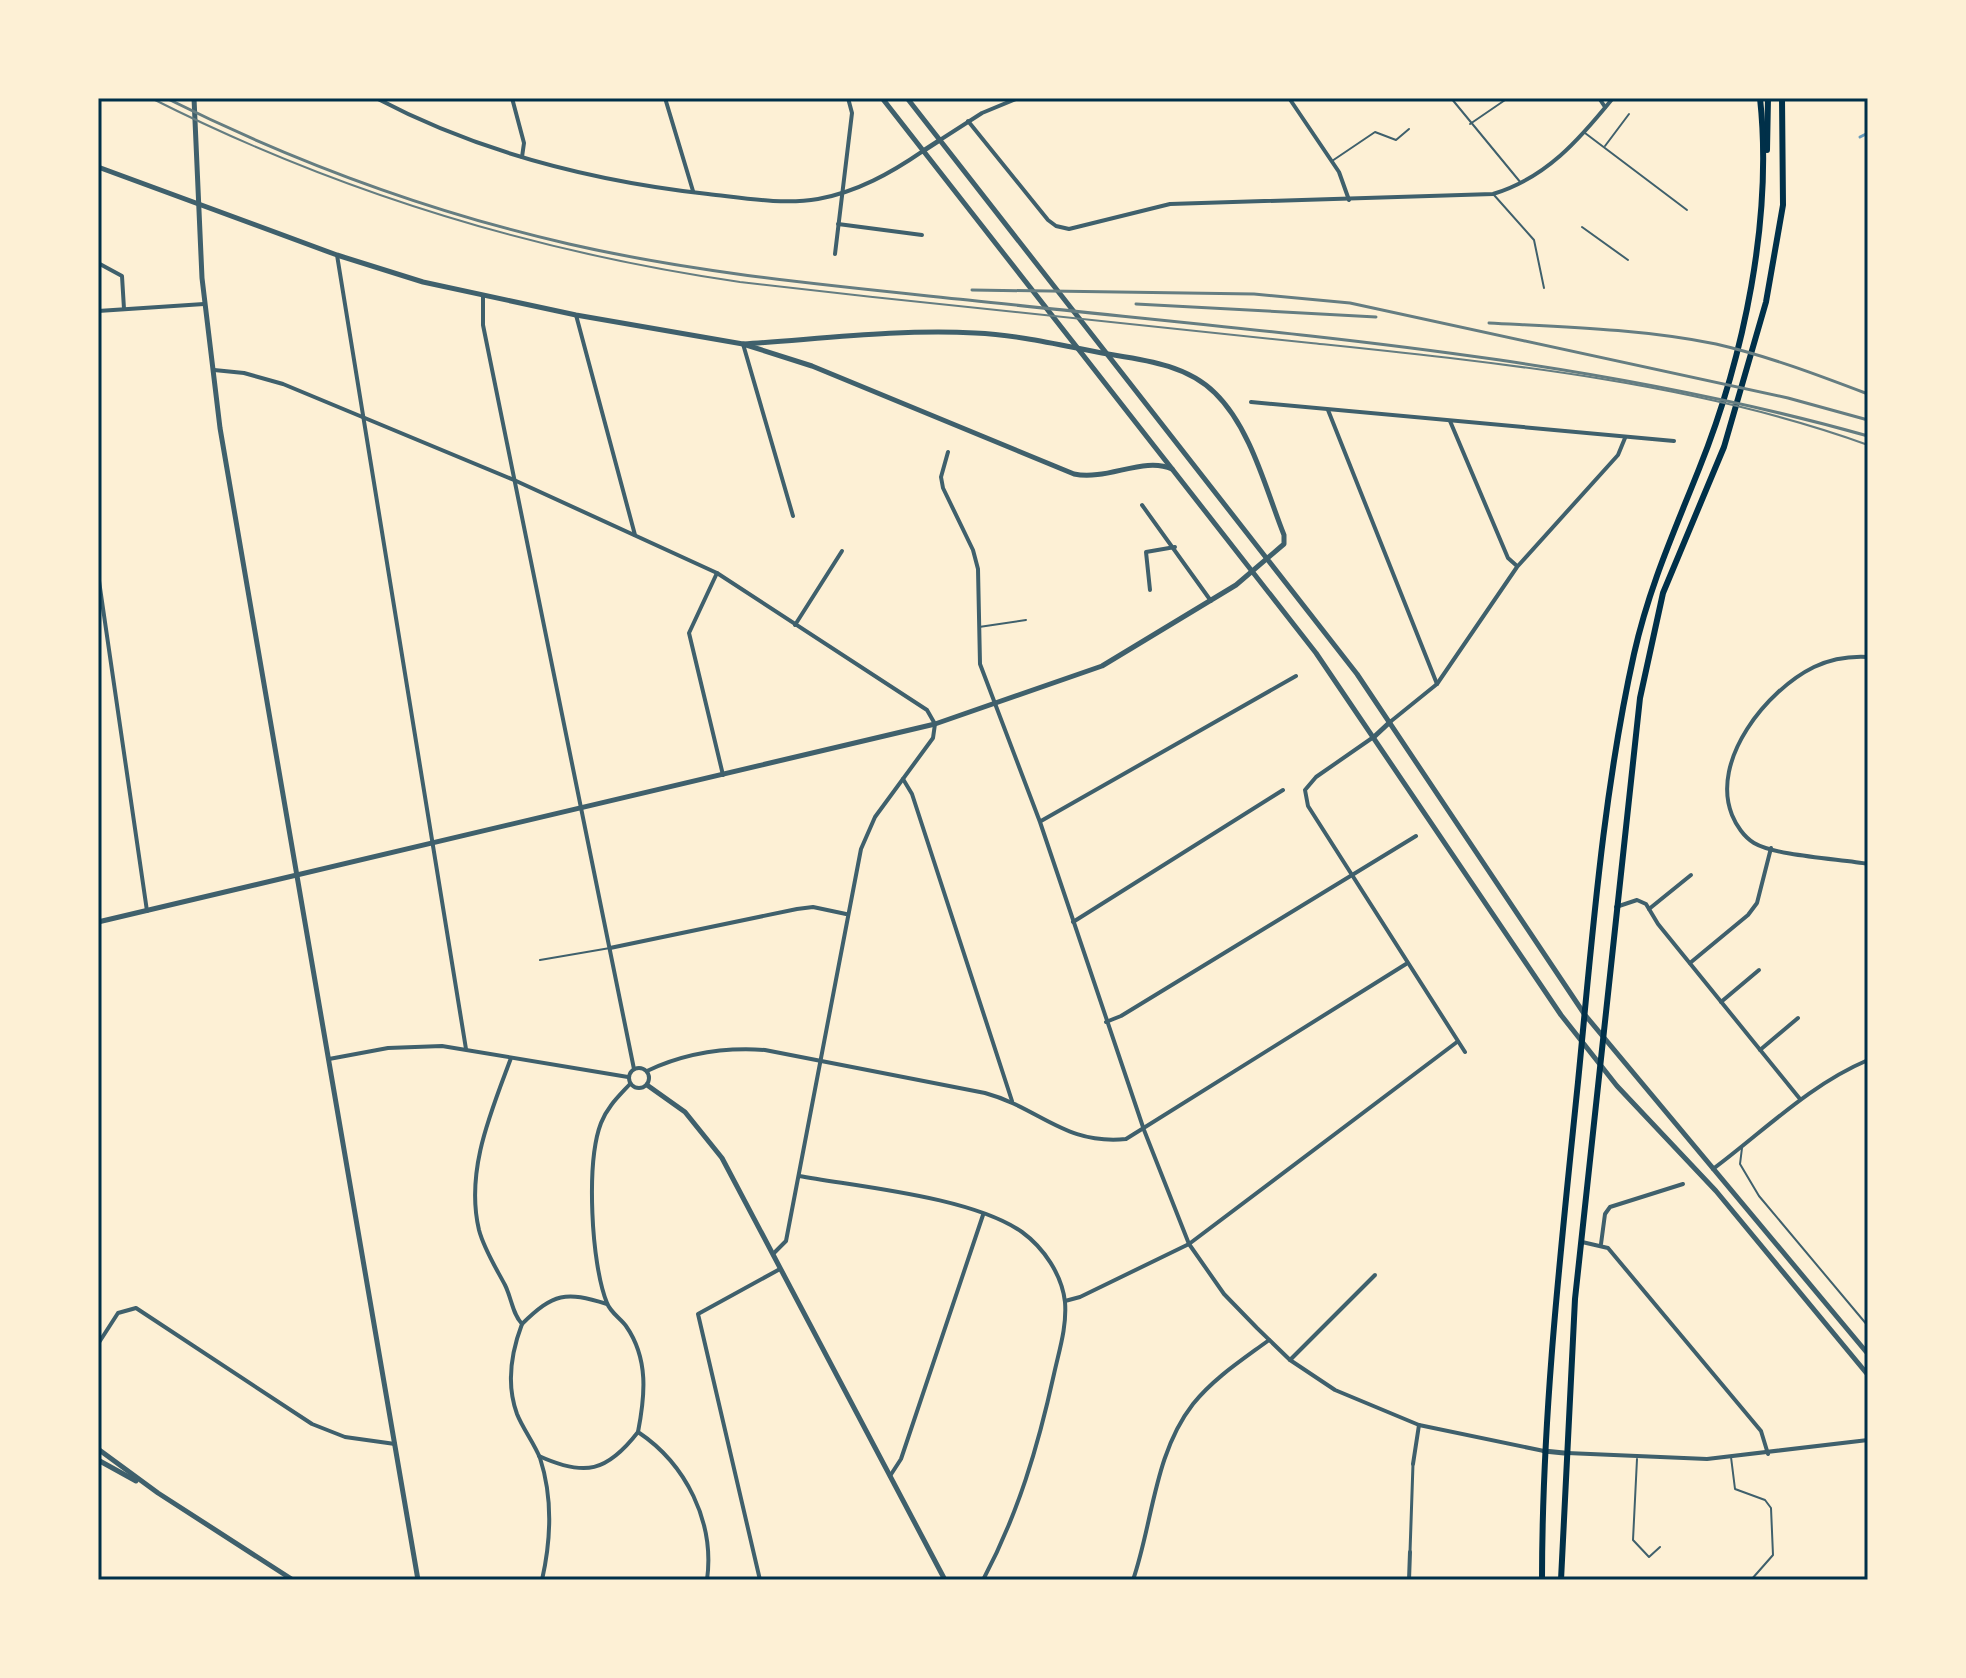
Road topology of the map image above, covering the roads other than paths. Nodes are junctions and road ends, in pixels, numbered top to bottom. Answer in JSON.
{"nodes":[{"id":1,"x":194,"y":98,"type":"edge"},
{"id":2,"x":376,"y":98,"type":"edge"},
{"id":3,"x":512,"y":98,"type":"edge"},
{"id":4,"x":665,"y":98,"type":"edge"},
{"id":5,"x":848,"y":98,"type":"edge"},
{"id":6,"x":882,"y":98,"type":"edge"},
{"id":7,"x":907,"y":98,"type":"edge"},
{"id":8,"x":1018,"y":98,"type":"edge"},
{"id":9,"x":1289,"y":98,"type":"edge"},
{"id":10,"x":1451,"y":98,"type":"edge"},
{"id":11,"x":1508,"y":98,"type":"edge"},
{"id":12,"x":1599,"y":98,"type":"edge"},
{"id":13,"x":1613,"y":98,"type":"edge"},
{"id":14,"x":1760,"y":98,"type":"edge"},
{"id":15,"x":1768,"y":98,"type":"edge"},
{"id":16,"x":1782,"y":98,"type":"edge"},
{"id":17,"x":1605,"y":107,"type":"junction"},
{"id":18,"x":1629,"y":114,"type":"dead end"},
{"id":19,"x":968,"y":121,"type":"junction"},
{"id":20,"x":1470,"y":124,"type":"junction"},
{"id":21,"x":1409,"y":129,"type":"dead end"},
{"id":22,"x":1584,"y":132,"type":"junction"},
{"id":23,"x":940,"y":140,"type":"junction"},
{"id":24,"x":1604,"y":147,"type":"junction"},
{"id":25,"x":923,"y":151,"type":"junction"},
{"id":26,"x":522,"y":157,"type":"junction"},
{"id":27,"x":1332,"y":161,"type":"junction"},
{"id":28,"x":98,"y":167,"type":"edge"},
{"id":29,"x":1522,"y":184,"type":"junction"},
{"id":30,"x":694,"y":193,"type":"junction"},
{"id":31,"x":840,"y":193,"type":"junction"},
{"id":32,"x":1493,"y":194,"type":"junction"},
{"id":33,"x":1349,"y":200,"type":"junction"},
{"id":34,"x":1762,"y":203,"type":"junction"},
{"id":35,"x":199,"y":204,"type":"junction"},
{"id":36,"x":1687,"y":210,"type":"dead end"},
{"id":37,"x":838,"y":224,"type":"junction"},
{"id":38,"x":1582,"y":227,"type":"dead end"},
{"id":39,"x":922,"y":235,"type":"dead end"},
{"id":40,"x":835,"y":254,"type":"dead end"},
{"id":41,"x":337,"y":255,"type":"junction"},
{"id":42,"x":1628,"y":260,"type":"dead end"},
{"id":43,"x":98,"y":263,"type":"edge"},
{"id":44,"x":1544,"y":288,"type":"dead end"},
{"id":45,"x":483,"y":296,"type":"junction"},
{"id":46,"x":204,"y":304,"type":"junction"},
{"id":47,"x":124,"y":309,"type":"junction"},
{"id":48,"x":98,"y":311,"type":"edge"},
{"id":49,"x":576,"y":315,"type":"junction"},
{"id":50,"x":743,"y":344,"type":"junction"},
{"id":51,"x":212,"y":370,"type":"junction"},
{"id":52,"x":1251,"y":402,"type":"dead end"},
{"id":53,"x":1328,"y":410,"type":"junction"},
{"id":54,"x":361,"y":417,"type":"junction"},
{"id":55,"x":1450,"y":421,"type":"junction"},
{"id":56,"x":1625,"y":438,"type":"junction"},
{"id":57,"x":1674,"y":441,"type":"dead end"},
{"id":58,"x":948,"y":452,"type":"dead end"},
{"id":59,"x":1173,"y":469,"type":"junction"},
{"id":60,"x":514,"y":480,"type":"junction"},
{"id":61,"x":1142,"y":505,"type":"dead end"},
{"id":62,"x":793,"y":516,"type":"dead end"},
{"id":63,"x":635,"y":535,"type":"junction"},
{"id":64,"x":1175,"y":547,"type":"junction"},
{"id":65,"x":842,"y":551,"type":"dead end"},
{"id":66,"x":1269,"y":559,"type":"junction"},
{"id":67,"x":1517,"y":567,"type":"junction"},
{"id":68,"x":1253,"y":571,"type":"junction"},
{"id":69,"x":717,"y":573,"type":"junction"},
{"id":70,"x":98,"y":574,"type":"edge"},
{"id":71,"x":1150,"y":590,"type":"dead end"},
{"id":72,"x":1211,"y":601,"type":"junction"},
{"id":73,"x":1026,"y":620,"type":"dead end"},
{"id":74,"x":795,"y":625,"type":"junction"},
{"id":75,"x":978,"y":627,"type":"junction"},
{"id":76,"x":1868,"y":657,"type":"edge"},
{"id":77,"x":1296,"y":676,"type":"dead end"},
{"id":78,"x":1437,"y":684,"type":"junction"},
{"id":79,"x":997,"y":703,"type":"junction"},
{"id":80,"x":1390,"y":722,"type":"junction"},
{"id":81,"x":935,"y":724,"type":"junction"},
{"id":82,"x":1375,"y":736,"type":"junction"},
{"id":83,"x":723,"y":775,"type":"junction"},
{"id":84,"x":903,"y":779,"type":"junction"},
{"id":85,"x":1283,"y":790,"type":"dead end"},
{"id":86,"x":581,"y":810,"type":"junction"},
{"id":87,"x":1040,"y":822,"type":"junction"},
{"id":88,"x":1416,"y":836,"type":"dead end"},
{"id":89,"x":433,"y":844,"type":"junction"},
{"id":90,"x":1771,"y":848,"type":"junction"},
{"id":91,"x":1868,"y":864,"type":"edge"},
{"id":92,"x":1691,"y":875,"type":"dead end"},
{"id":93,"x":1350,"y":876,"type":"junction"},
{"id":94,"x":297,"y":877,"type":"junction"},
{"id":95,"x":1615,"y":908,"type":"junction"},
{"id":96,"x":1649,"y":909,"type":"junction"},
{"id":97,"x":147,"y":911,"type":"junction"},
{"id":98,"x":846,"y":914,"type":"junction"},
{"id":99,"x":98,"y":922,"type":"edge"},
{"id":100,"x":1073,"y":922,"type":"junction"},
{"id":101,"x":610,"y":948,"type":"junction"},
{"id":102,"x":540,"y":960,"type":"dead end"},
{"id":103,"x":1690,"y":963,"type":"junction"},
{"id":104,"x":1406,"y":964,"type":"junction"},
{"id":105,"x":1759,"y":970,"type":"dead end"},
{"id":106,"x":1721,"y":1002,"type":"junction"},
{"id":107,"x":1585,"y":1015,"type":"junction"},
{"id":108,"x":1798,"y":1018,"type":"dead end"},
{"id":109,"x":1106,"y":1022,"type":"junction"},
{"id":110,"x":1601,"y":1036,"type":"junction"},
{"id":111,"x":1582,"y":1041,"type":"junction"},
{"id":112,"x":1457,"y":1042,"type":"junction"},
{"id":113,"x":466,"y":1049,"type":"junction"},
{"id":114,"x":1760,"y":1050,"type":"junction"},
{"id":115,"x":1465,"y":1052,"type":"dead end"},
{"id":116,"x":511,"y":1058,"type":"junction"},
{"id":117,"x":329,"y":1059,"type":"junction"},
{"id":118,"x":820,"y":1060,"type":"junction"},
{"id":119,"x":1868,"y":1060,"type":"edge"},
{"id":120,"x":1598,"y":1062,"type":"junction"},
{"id":121,"x":634,"y":1069,"type":"junction"},
{"id":122,"x":647,"y":1071,"type":"junction"},
{"id":123,"x":628,"y":1077,"type":"junction"},
{"id":124,"x":630,"y":1084,"type":"junction"},
{"id":125,"x":647,"y":1085,"type":"junction"},
{"id":126,"x":1800,"y":1099,"type":"junction"},
{"id":127,"x":1012,"y":1101,"type":"junction"},
{"id":128,"x":1144,"y":1130,"type":"junction"},
{"id":129,"x":1742,"y":1148,"type":"junction"},
{"id":130,"x":1713,"y":1169,"type":"junction"},
{"id":131,"x":799,"y":1176,"type":"junction"},
{"id":132,"x":1683,"y":1184,"type":"dead end"},
{"id":133,"x":984,"y":1214,"type":"junction"},
{"id":134,"x":1580,"y":1241,"type":"junction"},
{"id":135,"x":1189,"y":1244,"type":"junction"},
{"id":136,"x":1601,"y":1244,"type":"junction"},
{"id":137,"x":773,"y":1254,"type":"junction"},
{"id":138,"x":780,"y":1269,"type":"junction"},
{"id":139,"x":1375,"y":1275,"type":"dead end"},
{"id":140,"x":1065,"y":1301,"type":"junction"},
{"id":141,"x":607,"y":1304,"type":"junction"},
{"id":142,"x":522,"y":1324,"type":"junction"},
{"id":143,"x":1868,"y":1326,"type":"edge"},
{"id":144,"x":1269,"y":1340,"type":"junction"},
{"id":145,"x":98,"y":1344,"type":"edge"},
{"id":146,"x":1868,"y":1354,"type":"edge"},
{"id":147,"x":1290,"y":1360,"type":"junction"},
{"id":148,"x":1868,"y":1375,"type":"edge"},
{"id":149,"x":1419,"y":1425,"type":"junction"},
{"id":150,"x":638,"y":1432,"type":"junction"},
{"id":151,"x":1868,"y":1440,"type":"edge"},
{"id":152,"x":395,"y":1444,"type":"junction"},
{"id":153,"x":98,"y":1449,"type":"edge"},
{"id":154,"x":1544,"y":1451,"type":"junction"},
{"id":155,"x":1564,"y":1453,"type":"junction"},
{"id":156,"x":1768,"y":1454,"type":"junction"},
{"id":157,"x":539,"y":1456,"type":"junction"},
{"id":158,"x":1730,"y":1457,"type":"junction"},
{"id":159,"x":1637,"y":1458,"type":"junction"},
{"id":160,"x":98,"y":1460,"type":"edge"},
{"id":161,"x":1413,"y":1464,"type":"joint"},
{"id":162,"x":890,"y":1476,"type":"junction"},
{"id":163,"x":158,"y":1493,"type":"junction"},
{"id":164,"x":1660,"y":1547,"type":"dead end"},
{"id":165,"x":1410,"y":1552,"type":"joint"},
{"id":166,"x":293,"y":1580,"type":"edge"},
{"id":167,"x":418,"y":1580,"type":"edge"},
{"id":168,"x":542,"y":1580,"type":"edge"},
{"id":169,"x":707,"y":1580,"type":"edge"},
{"id":170,"x":760,"y":1580,"type":"edge"},
{"id":171,"x":945,"y":1580,"type":"edge"},
{"id":172,"x":983,"y":1580,"type":"edge"},
{"id":173,"x":1133,"y":1580,"type":"edge"},
{"id":174,"x":1409,"y":1580,"type":"edge"},
{"id":175,"x":1542,"y":1580,"type":"edge"},
{"id":176,"x":1561,"y":1580,"type":"edge"},
{"id":177,"x":1751,"y":1580,"type":"edge"}],
"edges":[{"from":1,"to":35,"type":"street"},
{"from":2,"to":26,"type":"street"},
{"from":3,"to":26,"type":"street"},
{"from":4,"to":30,"type":"street"},
{"from":5,"to":31,"type":"street"},
{"from":6,"to":25,"type":"street"},
{"from":7,"to":23,"type":"street"},
{"from":8,"to":19,"type":"street"},
{"from":9,"to":27,"type":"street"},
{"from":10,"to":20,"type":"lane"},
{"from":11,"to":20,"type":"lane"},
{"from":12,"to":17,"type":"street"},
{"from":13,"to":17,"type":"street"},
{"from":14,"to":34,"type":"main road"},
{"from":15,"to":34,"type":"main road"},
{"from":16,"to":95,"type":"main road"},
{"from":17,"to":22,"type":"street"},
{"from":18,"to":24,"type":"lane"},
{"from":19,"to":23,"type":"street"},
{"from":19,"to":33,"type":"street"},
{"from":20,"to":29,"type":"lane"},
{"from":21,"to":27,"type":"lane"},
{"from":22,"to":24,"type":"lane"},
{"from":22,"to":29,"type":"street"},
{"from":23,"to":25,"type":"street"},
{"from":23,"to":66,"type":"street"},
{"from":24,"to":36,"type":"lane"},
{"from":25,"to":31,"type":"street"},
{"from":25,"to":59,"type":"street"},
{"from":26,"to":30,"type":"street"},
{"from":27,"to":33,"type":"street"},
{"from":28,"to":35,"type":"street"},
{"from":29,"to":32,"type":"street"},
{"from":30,"to":31,"type":"street"},
{"from":31,"to":37,"type":"street"},
{"from":32,"to":33,"type":"street"},
{"from":32,"to":44,"type":"lane"},
{"from":34,"to":107,"type":"main road"},
{"from":35,"to":41,"type":"street"},
{"from":35,"to":46,"type":"street"},
{"from":37,"to":39,"type":"street"},
{"from":37,"to":40,"type":"street"},
{"from":38,"to":42,"type":"lane"},
{"from":41,"to":45,"type":"street"},
{"from":41,"to":54,"type":"street"},
{"from":43,"to":47,"type":"street"},
{"from":45,"to":49,"type":"street"},
{"from":45,"to":60,"type":"street"},
{"from":46,"to":47,"type":"street"},
{"from":46,"to":51,"type":"street"},
{"from":47,"to":48,"type":"street"},
{"from":49,"to":50,"type":"street"},
{"from":49,"to":63,"type":"street"},
{"from":50,"to":59,"type":"street"},
{"from":50,"to":62,"type":"street"},
{"from":50,"to":66,"type":"street"},
{"from":51,"to":54,"type":"street"},
{"from":51,"to":94,"type":"street"},
{"from":52,"to":53,"type":"street"},
{"from":53,"to":55,"type":"street"},
{"from":53,"to":78,"type":"street"},
{"from":54,"to":60,"type":"street"},
{"from":54,"to":89,"type":"street"},
{"from":55,"to":56,"type":"street"},
{"from":55,"to":67,"type":"street"},
{"from":56,"to":57,"type":"street"},
{"from":56,"to":67,"type":"street"},
{"from":58,"to":75,"type":"street"},
{"from":59,"to":68,"type":"street"},
{"from":60,"to":63,"type":"street"},
{"from":60,"to":86,"type":"street"},
{"from":61,"to":64,"type":"street"},
{"from":63,"to":69,"type":"street"},
{"from":64,"to":71,"type":"street"},
{"from":64,"to":72,"type":"street"},
{"from":65,"to":74,"type":"street"},
{"from":66,"to":68,"type":"street"},
{"from":66,"to":80,"type":"street"},
{"from":67,"to":78,"type":"street"},
{"from":68,"to":72,"type":"street"},
{"from":68,"to":82,"type":"street"},
{"from":69,"to":74,"type":"street"},
{"from":69,"to":83,"type":"street"},
{"from":70,"to":97,"type":"street"},
{"from":72,"to":79,"type":"street"},
{"from":73,"to":75,"type":"lane"},
{"from":74,"to":81,"type":"street"},
{"from":75,"to":79,"type":"street"},
{"from":76,"to":90,"type":"street"},
{"from":77,"to":87,"type":"street"},
{"from":78,"to":80,"type":"street"},
{"from":79,"to":81,"type":"street"},
{"from":79,"to":87,"type":"street"},
{"from":80,"to":82,"type":"street"},
{"from":80,"to":107,"type":"street"},
{"from":81,"to":83,"type":"street"},
{"from":81,"to":84,"type":"street"},
{"from":82,"to":93,"type":"street"},
{"from":82,"to":111,"type":"street"},
{"from":83,"to":86,"type":"street"},
{"from":84,"to":98,"type":"street"},
{"from":84,"to":127,"type":"street"},
{"from":85,"to":100,"type":"street"},
{"from":86,"to":89,"type":"street"},
{"from":86,"to":101,"type":"street"},
{"from":87,"to":100,"type":"street"},
{"from":88,"to":93,"type":"street"},
{"from":89,"to":94,"type":"street"},
{"from":89,"to":113,"type":"street"},
{"from":90,"to":91,"type":"street"},
{"from":90,"to":103,"type":"street"},
{"from":92,"to":96,"type":"street"},
{"from":93,"to":104,"type":"street"},
{"from":93,"to":109,"type":"street"},
{"from":94,"to":97,"type":"street"},
{"from":94,"to":117,"type":"street"},
{"from":95,"to":96,"type":"street"},
{"from":95,"to":110,"type":"main road"},
{"from":96,"to":103,"type":"street"},
{"from":97,"to":99,"type":"street"},
{"from":98,"to":101,"type":"street"},
{"from":98,"to":118,"type":"street"},
{"from":100,"to":109,"type":"street"},
{"from":101,"to":102,"type":"lane"},
{"from":101,"to":121,"type":"street"},
{"from":103,"to":106,"type":"street"},
{"from":104,"to":112,"type":"street"},
{"from":104,"to":128,"type":"street"},
{"from":105,"to":106,"type":"street"},
{"from":106,"to":114,"type":"street"},
{"from":107,"to":110,"type":"street"},
{"from":107,"to":111,"type":"main road"},
{"from":108,"to":114,"type":"street"},
{"from":109,"to":128,"type":"street"},
{"from":110,"to":120,"type":"main road"},
{"from":110,"to":130,"type":"street"},
{"from":111,"to":120,"type":"street"},
{"from":111,"to":154,"type":"main road"},
{"from":112,"to":115,"type":"street"},
{"from":112,"to":135,"type":"street"},
{"from":113,"to":116,"type":"street"},
{"from":113,"to":117,"type":"street"},
{"from":114,"to":126,"type":"street"},
{"from":116,"to":123,"type":"street"},
{"from":116,"to":142,"type":"street"},
{"from":117,"to":152,"type":"street"},
{"from":118,"to":122,"type":"street"},
{"from":118,"to":127,"type":"street"},
{"from":118,"to":131,"type":"street"},
{"from":119,"to":126,"type":"street"},
{"from":120,"to":134,"type":"main road"},
{"from":120,"to":148,"type":"street"},
{"from":121,"to":122,"type":"street"},
{"from":121,"to":123,"type":"street"},
{"from":122,"to":125,"type":"street"},
{"from":123,"to":124,"type":"street"},
{"from":124,"to":125,"type":"street"},
{"from":124,"to":141,"type":"street"},
{"from":125,"to":137,"type":"street"},
{"from":126,"to":129,"type":"street"},
{"from":127,"to":128,"type":"street"},
{"from":128,"to":135,"type":"street"},
{"from":129,"to":130,"type":"street"},
{"from":129,"to":143,"type":"lane"},
{"from":130,"to":146,"type":"street"},
{"from":131,"to":133,"type":"street"},
{"from":131,"to":137,"type":"street"},
{"from":132,"to":136,"type":"street"},
{"from":133,"to":140,"type":"street"},
{"from":133,"to":162,"type":"street"},
{"from":134,"to":136,"type":"street"},
{"from":134,"to":155,"type":"main road"},
{"from":135,"to":140,"type":"street"},
{"from":135,"to":144,"type":"street"},
{"from":136,"to":156,"type":"street"},
{"from":137,"to":138,"type":"street"},
{"from":138,"to":162,"type":"street"},
{"from":138,"to":170,"type":"street"},
{"from":139,"to":147,"type":"street"},
{"from":140,"to":172,"type":"street"},
{"from":141,"to":142,"type":"street"},
{"from":141,"to":150,"type":"street"},
{"from":142,"to":157,"type":"street"},
{"from":144,"to":147,"type":"street"},
{"from":144,"to":173,"type":"street"},
{"from":145,"to":152,"type":"street"},
{"from":147,"to":149,"type":"street"},
{"from":149,"to":154,"type":"street"},
{"from":149,"to":161,"type":"street"},
{"from":150,"to":157,"type":"street"},
{"from":150,"to":169,"type":"street"},
{"from":151,"to":156,"type":"street"},
{"from":152,"to":167,"type":"street"},
{"from":153,"to":163,"type":"street"},
{"from":154,"to":155,"type":"street"},
{"from":154,"to":175,"type":"main road"},
{"from":155,"to":159,"type":"street"},
{"from":155,"to":176,"type":"main road"},
{"from":156,"to":158,"type":"street"},
{"from":157,"to":168,"type":"street"},
{"from":158,"to":159,"type":"street"},
{"from":158,"to":177,"type":"lane"},
{"from":159,"to":164,"type":"lane"},
{"from":160,"to":163,"type":"street"},
{"from":161,"to":165,"type":"street"},
{"from":162,"to":171,"type":"street"},
{"from":163,"to":166,"type":"street"},
{"from":165,"to":174,"type":"street"}]}
